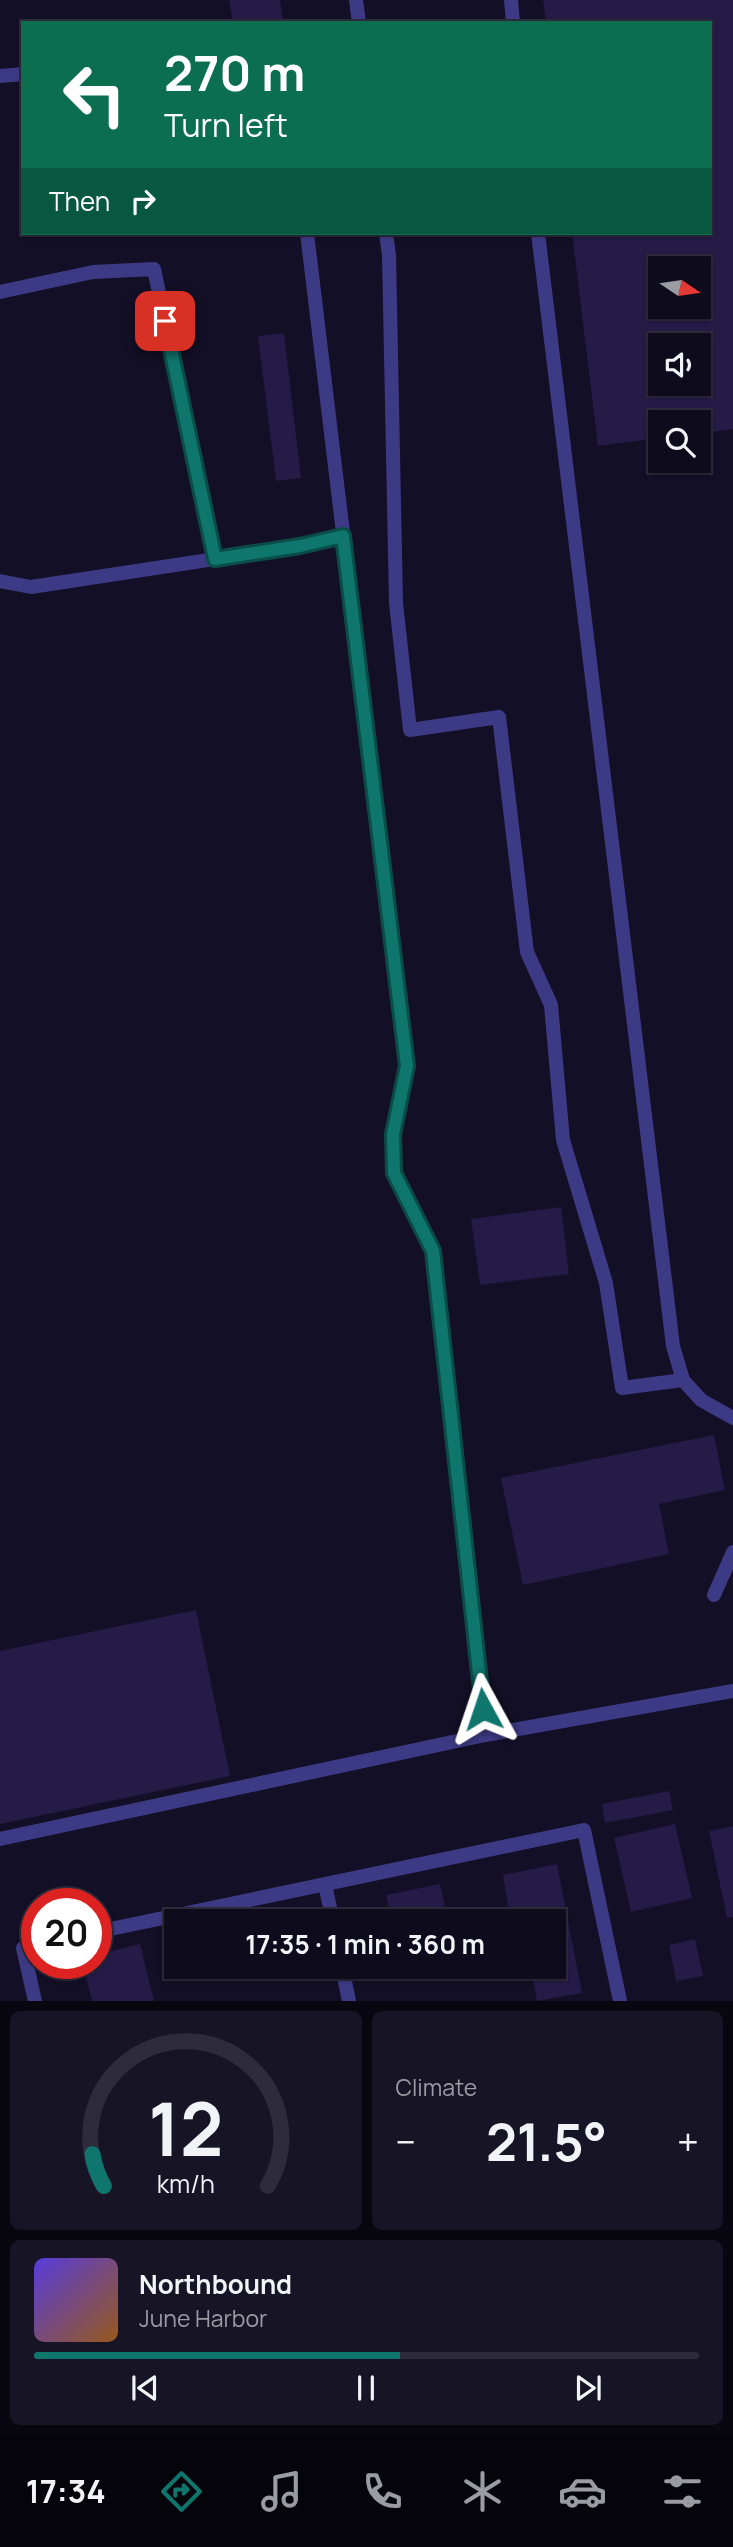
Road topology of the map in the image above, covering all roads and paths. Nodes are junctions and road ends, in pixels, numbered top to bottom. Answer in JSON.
{"nodes":[{"id":1,"x":356,"y":0,"type":"edge"},
{"id":2,"x":510,"y":0,"type":"edge"},
{"id":3,"x":359,"y":21,"type":"edge"},
{"id":4,"x":513,"y":21,"type":"edge"},
{"id":5,"x":21,"y":74,"type":"edge"},
{"id":6,"x":0,"y":76,"type":"edge"},
{"id":7,"x":307,"y":235,"type":"edge"},
{"id":8,"x":386,"y":235,"type":"edge"},
{"id":9,"x":538,"y":235,"type":"edge"},
{"id":10,"x":0,"y":292,"type":"edge"},
{"id":11,"x":343,"y":536,"type":"junction"},
{"id":12,"x":215,"y":559,"type":"junction"},
{"id":13,"x":0,"y":581,"type":"edge"},
{"id":14,"x":683,"y":1380,"type":"junction"},
{"id":15,"x":733,"y":1418,"type":"edge"},
{"id":16,"x":733,"y":1552,"type":"edge"},
{"id":17,"x":714,"y":1595,"type":"dead end"},
{"id":18,"x":733,"y":1691,"type":"edge"},
{"id":19,"x":485,"y":1735,"type":"junction"},
{"id":20,"x":0,"y":1839,"type":"edge"},
{"id":21,"x":325,"y":1884,"type":"junction"},
{"id":22,"x":330,"y":1909,"type":"edge"},
{"id":23,"x":112,"y":1929,"type":"edge"},
{"id":24,"x":30,"y":1979,"type":"edge"},
{"id":25,"x":344,"y":1979,"type":"edge"},
{"id":26,"x":35,"y":2001,"type":"edge"},
{"id":27,"x":349,"y":2001,"type":"edge"},
{"id":28,"x":620,"y":2001,"type":"edge"}],
"edges":[{"from":1,"to":3,"type":"lane"},
{"from":2,"to":4,"type":"lane"},
{"from":5,"to":6,"type":"lane"},
{"from":7,"to":11,"type":"lane"},
{"from":8,"to":14,"type":"lane"},
{"from":9,"to":14,"type":"lane"},
{"from":10,"to":12,"type":"lane"},
{"from":11,"to":12,"type":"lane"},
{"from":11,"to":19,"type":"lane"},
{"from":12,"to":13,"type":"lane"},
{"from":14,"to":15,"type":"lane"},
{"from":16,"to":17,"type":"lane"},
{"from":18,"to":19,"type":"lane"},
{"from":19,"to":20,"type":"lane"},
{"from":21,"to":22,"type":"lane"},
{"from":21,"to":23,"type":"lane"},
{"from":21,"to":28,"type":"lane"},
{"from":24,"to":26,"type":"lane"},
{"from":25,"to":27,"type":"lane"}]}
